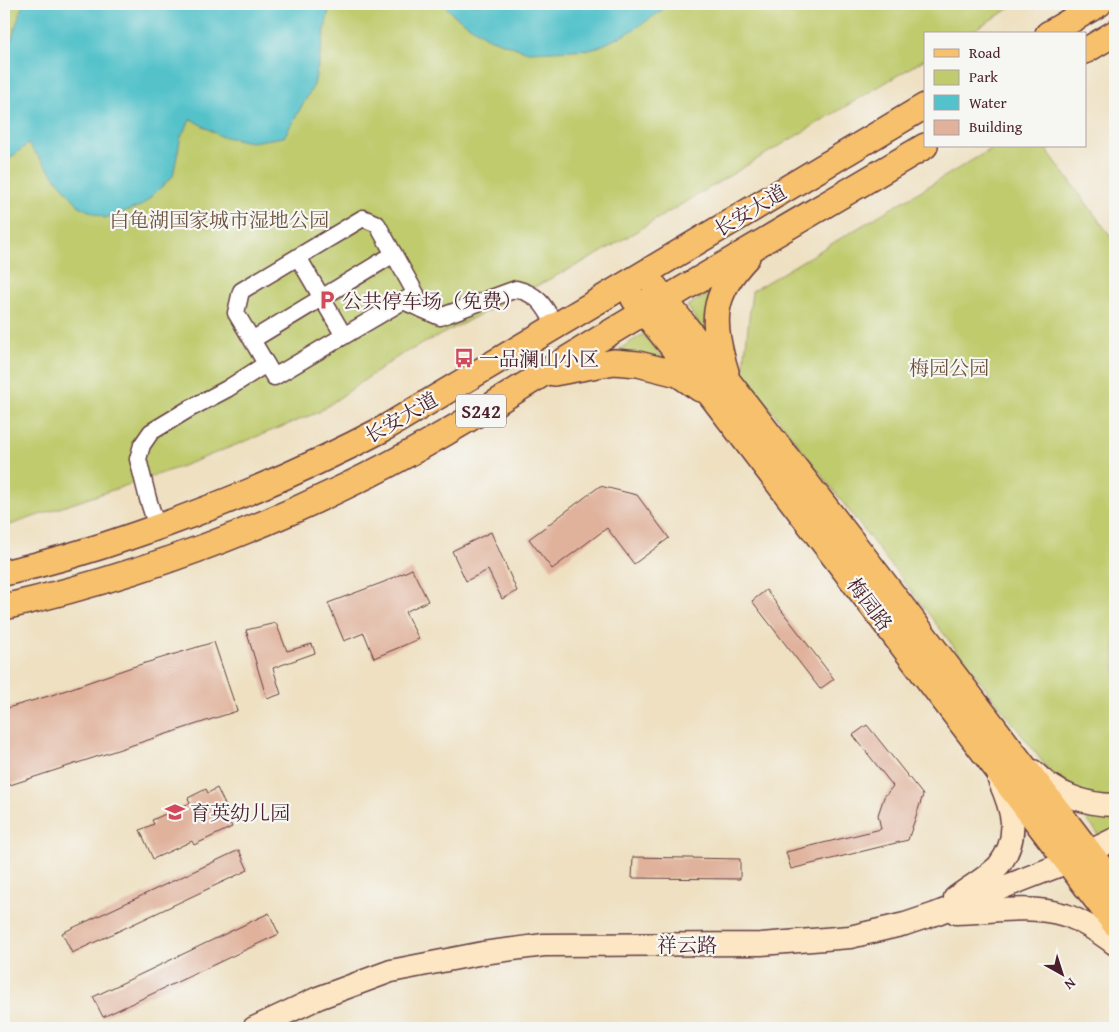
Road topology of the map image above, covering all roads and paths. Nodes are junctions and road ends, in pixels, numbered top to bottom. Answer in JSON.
{"nodes":[{"id":1,"x":1099,"y":4,"type":"edge"},
{"id":2,"x":1051,"y":32,"type":"edge"},
{"id":3,"x":1115,"y":33,"type":"edge"},
{"id":4,"x":1086,"y":50,"type":"edge"},
{"id":5,"x":924,"y":107,"type":"edge"},
{"id":6,"x":924,"y":147,"type":"edge"},
{"id":7,"x":759,"y":244,"type":"junction"},
{"id":8,"x":394,"y":254,"type":"junction"},
{"id":9,"x":298,"y":257,"type":"junction"},
{"id":10,"x":634,"y":279,"type":"junction"},
{"id":11,"x":322,"y":299,"type":"junction"},
{"id":12,"x":403,"y":301,"type":"junction"},
{"id":13,"x":654,"y":306,"type":"junction"},
{"id":14,"x":556,"y":326,"type":"junction"},
{"id":15,"x":344,"y":336,"type":"junction"},
{"id":16,"x":252,"y":340,"type":"junction"},
{"id":17,"x":266,"y":364,"type":"junction"},
{"id":18,"x":542,"y":375,"type":"junction"},
{"id":19,"x":721,"y":391,"type":"junction"},
{"id":20,"x":157,"y":527,"type":"junction"},
{"id":21,"x":4,"y":573,"type":"edge"},
{"id":22,"x":4,"y":607,"type":"edge"},
{"id":23,"x":999,"y":753,"type":"junction"},
{"id":24,"x":1115,"y":804,"type":"edge"},
{"id":25,"x":1115,"y":839,"type":"edge"},
{"id":26,"x":1079,"y":857,"type":"junction"},
{"id":27,"x":1115,"y":886,"type":"edge"},
{"id":28,"x":935,"y":914,"type":"junction"},
{"id":29,"x":1115,"y":924,"type":"edge"},
{"id":30,"x":1115,"y":944,"type":"edge"},
{"id":31,"x":254,"y":1028,"type":"edge"}],
"edges":[{"from":1,"to":2,"type":"main road"},
{"from":3,"to":4,"type":"main road"},
{"from":5,"to":10,"type":"main road","name":"长安大道","number":"S242"},
{"from":6,"to":7,"type":"main road","name":"长安大道","number":"S242"},
{"from":7,"to":13,"type":"main road","name":"长安大道","number":"S242"},
{"from":7,"to":19,"type":"main road"},
{"from":8,"to":9,"type":"street"},
{"from":8,"to":11,"type":"street"},
{"from":8,"to":12,"type":"street"},
{"from":9,"to":11,"type":"street"},
{"from":9,"to":16,"type":"street"},
{"from":10,"to":13,"type":"main road","name":"梅园路"},
{"from":10,"to":14,"type":"main road","name":"长安大道","number":"S242"},
{"from":11,"to":15,"type":"street"},
{"from":11,"to":16,"type":"street"},
{"from":12,"to":14,"type":"street"},
{"from":12,"to":15,"type":"street"},
{"from":13,"to":18,"type":"main road","name":"长安大道","number":"S242"},
{"from":13,"to":19,"type":"main road","name":"梅园路"},
{"from":14,"to":20,"type":"main road","name":"长安大道","number":"S242"},
{"from":15,"to":17,"type":"street"},
{"from":16,"to":17,"type":"street"},
{"from":17,"to":20,"type":"street"},
{"from":18,"to":19,"type":"main road"},
{"from":18,"to":22,"type":"main road","name":"长安大道","number":"S242"},
{"from":19,"to":23,"type":"main road","name":"梅园路"},
{"from":20,"to":21,"type":"main road","name":"长安大道","number":"S242"},
{"from":23,"to":24,"type":"main road"},
{"from":23,"to":26,"type":"main road","name":"梅园路"},
{"from":23,"to":28,"type":"main road"},
{"from":25,"to":26,"type":"main road","name":"祥云路"},
{"from":26,"to":27,"type":"main road","name":"梅园路"},
{"from":26,"to":28,"type":"main road","name":"祥云路"},
{"from":26,"to":29,"type":"main road","name":"梅园路"},
{"from":28,"to":30,"type":"main road"},
{"from":28,"to":31,"type":"main road","name":"祥云路"}]}
